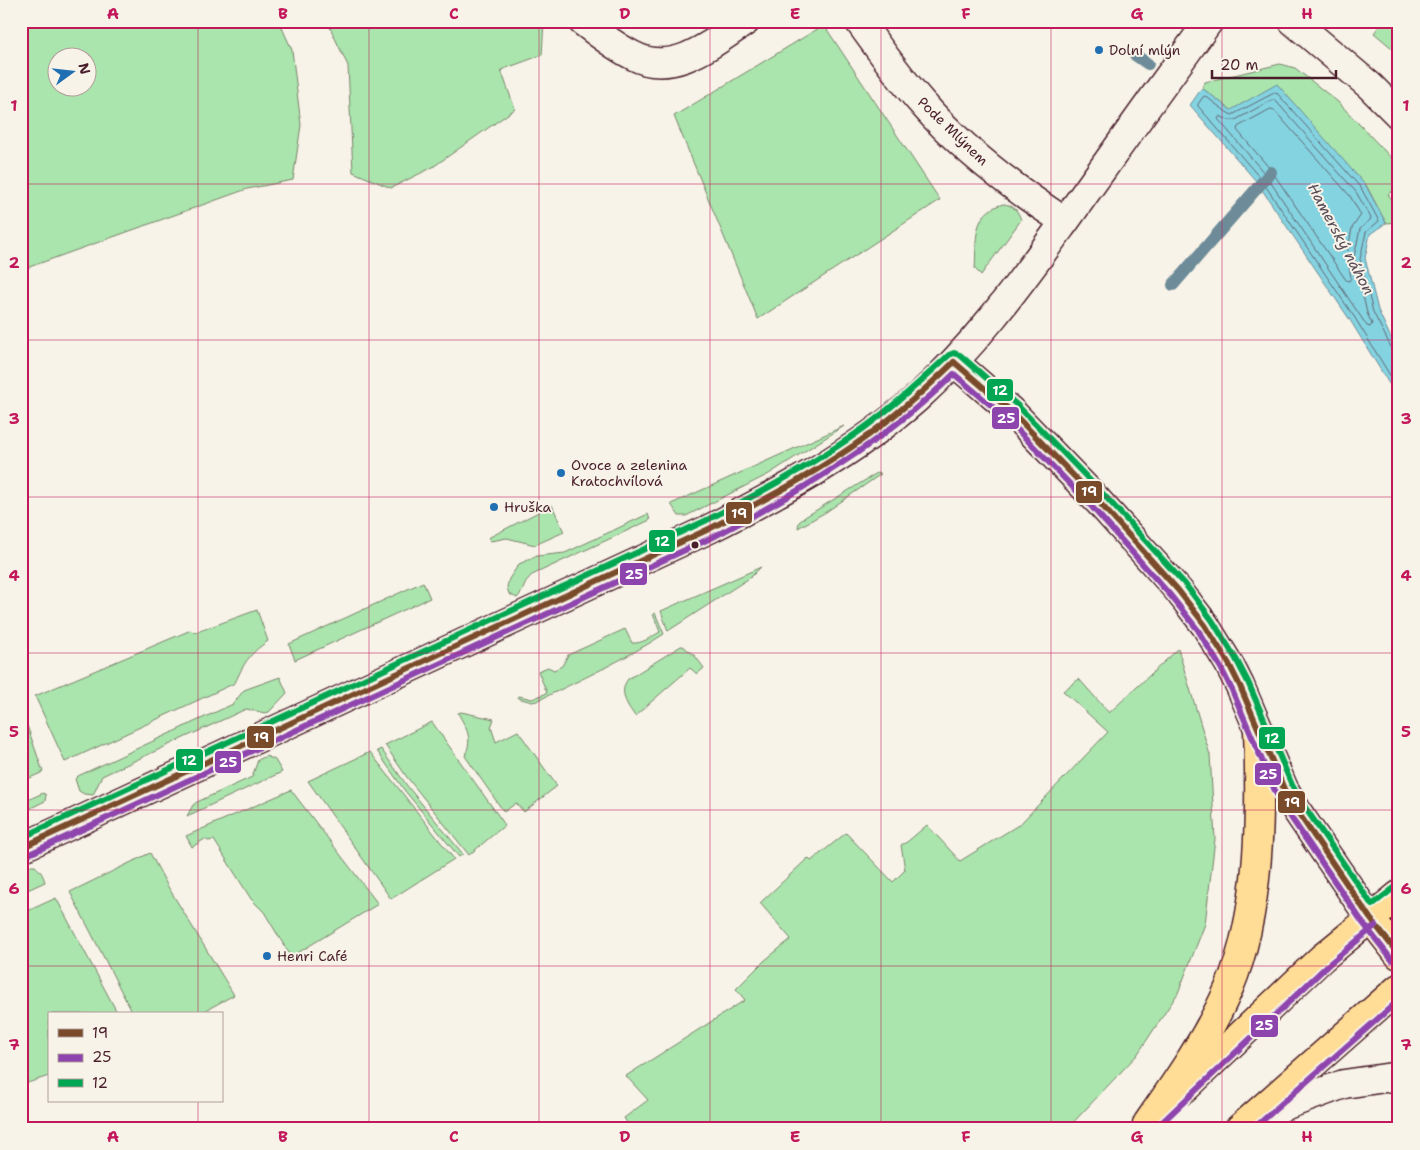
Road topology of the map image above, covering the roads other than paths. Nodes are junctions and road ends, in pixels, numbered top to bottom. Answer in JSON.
{"nodes":[{"id":1,"x":582,"y":21,"type":"edge"},
{"id":2,"x":746,"y":21,"type":"edge"},
{"id":3,"x":859,"y":21,"type":"edge"},
{"id":4,"x":1209,"y":21,"type":"edge"},
{"id":5,"x":1293,"y":21,"type":"edge"},
{"id":6,"x":1399,"y":115,"type":"edge"},
{"id":7,"x":1064,"y":221,"type":"junction"},
{"id":8,"x":954,"y":362,"type":"junction"},
{"id":9,"x":1258,"y":730,"type":"junction"},
{"id":10,"x":21,"y":848,"type":"edge"},
{"id":11,"x":1399,"y":894,"type":"edge"},
{"id":12,"x":1370,"y":918,"type":"junction"},
{"id":13,"x":1399,"y":955,"type":"edge"},
{"id":14,"x":1399,"y":988,"type":"edge"},
{"id":15,"x":1399,"y":1076,"type":"edge"},
{"id":16,"x":1144,"y":1126,"type":"edge"},
{"id":17,"x":1239,"y":1129,"type":"edge"}],
"edges":[{"from":1,"to":2,"type":"street"},
{"from":3,"to":7,"type":"street","name":"Pode Mlýnem"},
{"from":4,"to":7,"type":"street"},
{"from":5,"to":6,"type":"street"},
{"from":7,"to":8,"type":"street"},
{"from":8,"to":9,"type":"street"},
{"from":8,"to":10,"type":"street"},
{"from":9,"to":12,"type":"street"},
{"from":9,"to":16,"type":"main road"},
{"from":11,"to":12,"type":"main road"},
{"from":12,"to":13,"type":"main road"},
{"from":12,"to":16,"type":"main road"},
{"from":14,"to":17,"type":"main road"},
{"from":15,"to":17,"type":"street"}]}
